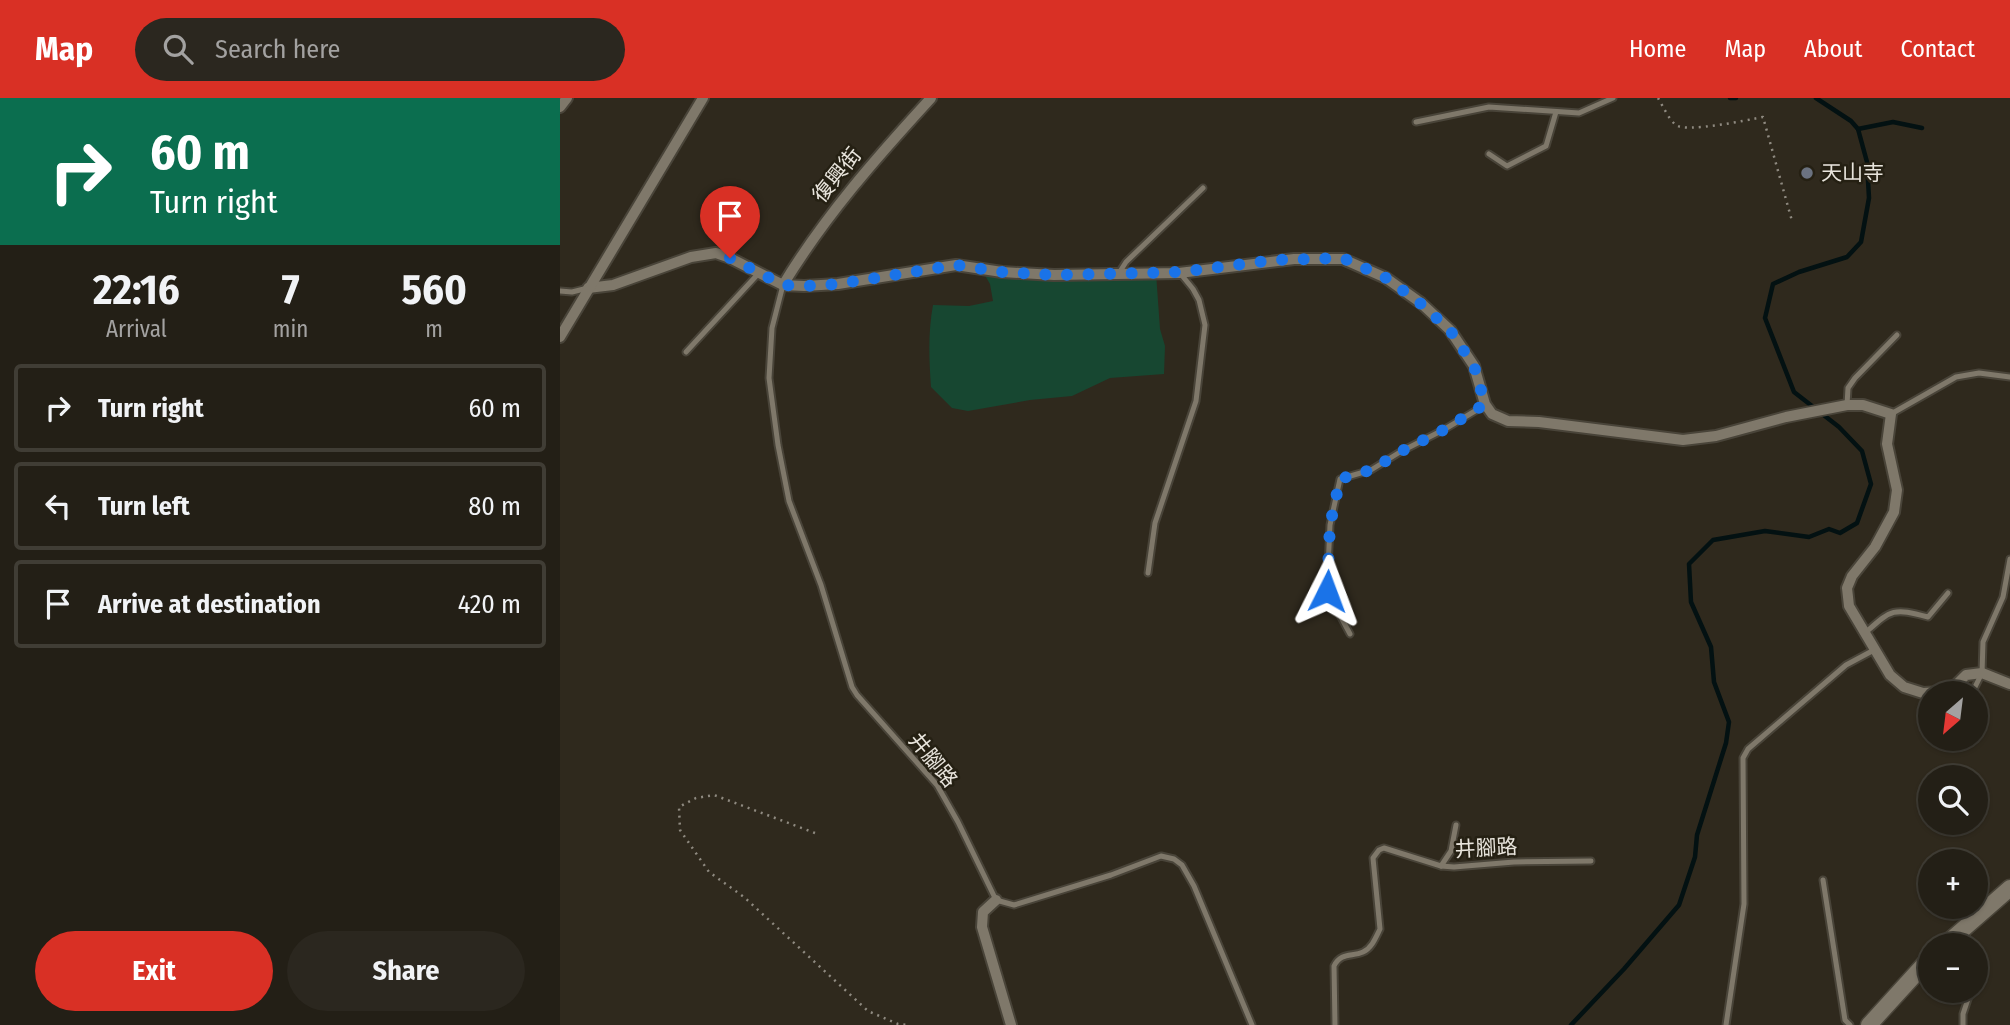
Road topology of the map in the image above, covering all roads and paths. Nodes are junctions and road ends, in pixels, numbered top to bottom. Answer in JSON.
{"nodes":[{"id":1,"x":567,"y":98,"type":"edge"},
{"id":2,"x":703,"y":98,"type":"edge"},
{"id":3,"x":930,"y":98,"type":"edge"},
{"id":4,"x":1613,"y":98,"type":"edge"},
{"id":5,"x":1658,"y":98,"type":"edge"},
{"id":6,"x":560,"y":107,"type":"edge"},
{"id":7,"x":1556,"y":112,"type":"junction"},
{"id":8,"x":1416,"y":122,"type":"dead end"},
{"id":9,"x":1489,"y":154,"type":"dead end"},
{"id":10,"x":1203,"y":188,"type":"dead end"},
{"id":11,"x":1792,"y":221,"type":"dead end"},
{"id":12,"x":1180,"y":272,"type":"junction"},
{"id":13,"x":1119,"y":273,"type":"junction"},
{"id":14,"x":758,"y":274,"type":"junction"},
{"id":15,"x":783,"y":285,"type":"junction"},
{"id":16,"x":588,"y":288,"type":"junction"},
{"id":17,"x":560,"y":291,"type":"edge"},
{"id":18,"x":1897,"y":335,"type":"dead end"},
{"id":19,"x":560,"y":337,"type":"edge"},
{"id":20,"x":686,"y":352,"type":"dead end"},
{"id":21,"x":2010,"y":377,"type":"edge"},
{"id":22,"x":1485,"y":404,"type":"junction"},
{"id":23,"x":1847,"y":405,"type":"junction"},
{"id":24,"x":1891,"y":414,"type":"junction"},
{"id":25,"x":2010,"y":559,"type":"edge"},
{"id":26,"x":1148,"y":573,"type":"dead end"},
{"id":27,"x":1948,"y":593,"type":"dead end"},
{"id":28,"x":1350,"y":634,"type":"dead end"},
{"id":29,"x":1864,"y":634,"type":"junction"},
{"id":30,"x":1874,"y":650,"type":"junction"},
{"id":31,"x":1982,"y":673,"type":"junction"},
{"id":32,"x":1978,"y":681,"type":"edge"},
{"id":33,"x":2010,"y":684,"type":"edge"},
{"id":34,"x":1456,"y":825,"type":"dead end"},
{"id":35,"x":815,"y":833,"type":"dead end"},
{"id":36,"x":1591,"y":862,"type":"dead end"},
{"id":37,"x":1441,"y":866,"type":"junction"},
{"id":38,"x":1823,"y":880,"type":"dead end"},
{"id":39,"x":2010,"y":888,"type":"edge"},
{"id":40,"x":996,"y":900,"type":"junction"},
{"id":41,"x":1962,"y":929,"type":"junction"},
{"id":42,"x":1958,"y":933,"type":"edge"},
{"id":43,"x":1964,"y":933,"type":"edge"},
{"id":44,"x":1918,"y":971,"type":"edge"},
{"id":45,"x":1967,"y":1003,"type":"edge"},
{"id":46,"x":909,"y":1025,"type":"edge"},
{"id":47,"x":1011,"y":1025,"type":"edge"},
{"id":48,"x":1252,"y":1025,"type":"edge"},
{"id":49,"x":1335,"y":1025,"type":"edge"},
{"id":50,"x":1726,"y":1025,"type":"edge"},
{"id":51,"x":1850,"y":1025,"type":"edge"},
{"id":52,"x":1869,"y":1025,"type":"edge"},
{"id":53,"x":1963,"y":1025,"type":"edge"}],
"edges":[{"from":1,"to":6,"type":"street"},
{"from":2,"to":16,"type":"street"},
{"from":3,"to":15,"type":"street","name":"復興街"},
{"from":4,"to":7,"type":"lane"},
{"from":5,"to":11,"type":"path"},
{"from":7,"to":8,"type":"lane"},
{"from":7,"to":9,"type":"lane"},
{"from":10,"to":13,"type":"lane"},
{"from":12,"to":13,"type":"street"},
{"from":12,"to":22,"type":"street"},
{"from":12,"to":26,"type":"lane"},
{"from":13,"to":15,"type":"street"},
{"from":14,"to":15,"type":"street"},
{"from":14,"to":16,"type":"street"},
{"from":14,"to":20,"type":"lane"},
{"from":15,"to":40,"type":"lane","name":"井腳路"},
{"from":16,"to":17,"type":"lane"},
{"from":16,"to":19,"type":"street"},
{"from":18,"to":23,"type":"lane"},
{"from":21,"to":24,"type":"lane"},
{"from":22,"to":23,"type":"street"},
{"from":22,"to":28,"type":"lane"},
{"from":23,"to":24,"type":"street"},
{"from":24,"to":29,"type":"street"},
{"from":25,"to":31,"type":"lane"},
{"from":27,"to":29,"type":"lane"},
{"from":29,"to":30,"type":"street"},
{"from":30,"to":31,"type":"street"},
{"from":30,"to":50,"type":"lane"},
{"from":31,"to":32,"type":"lane"},
{"from":31,"to":33,"type":"street"},
{"from":34,"to":37,"type":"lane"},
{"from":35,"to":46,"type":"path"},
{"from":36,"to":37,"type":"lane","name":"井腳路"},
{"from":37,"to":49,"type":"lane","name":"井腳路"},
{"from":38,"to":51,"type":"lane"},
{"from":39,"to":41,"type":"street"},
{"from":40,"to":47,"type":"street"},
{"from":40,"to":48,"type":"lane"},
{"from":41,"to":42,"type":"street"},
{"from":41,"to":43,"type":"lane"},
{"from":44,"to":52,"type":"street"},
{"from":45,"to":53,"type":"lane"}]}
